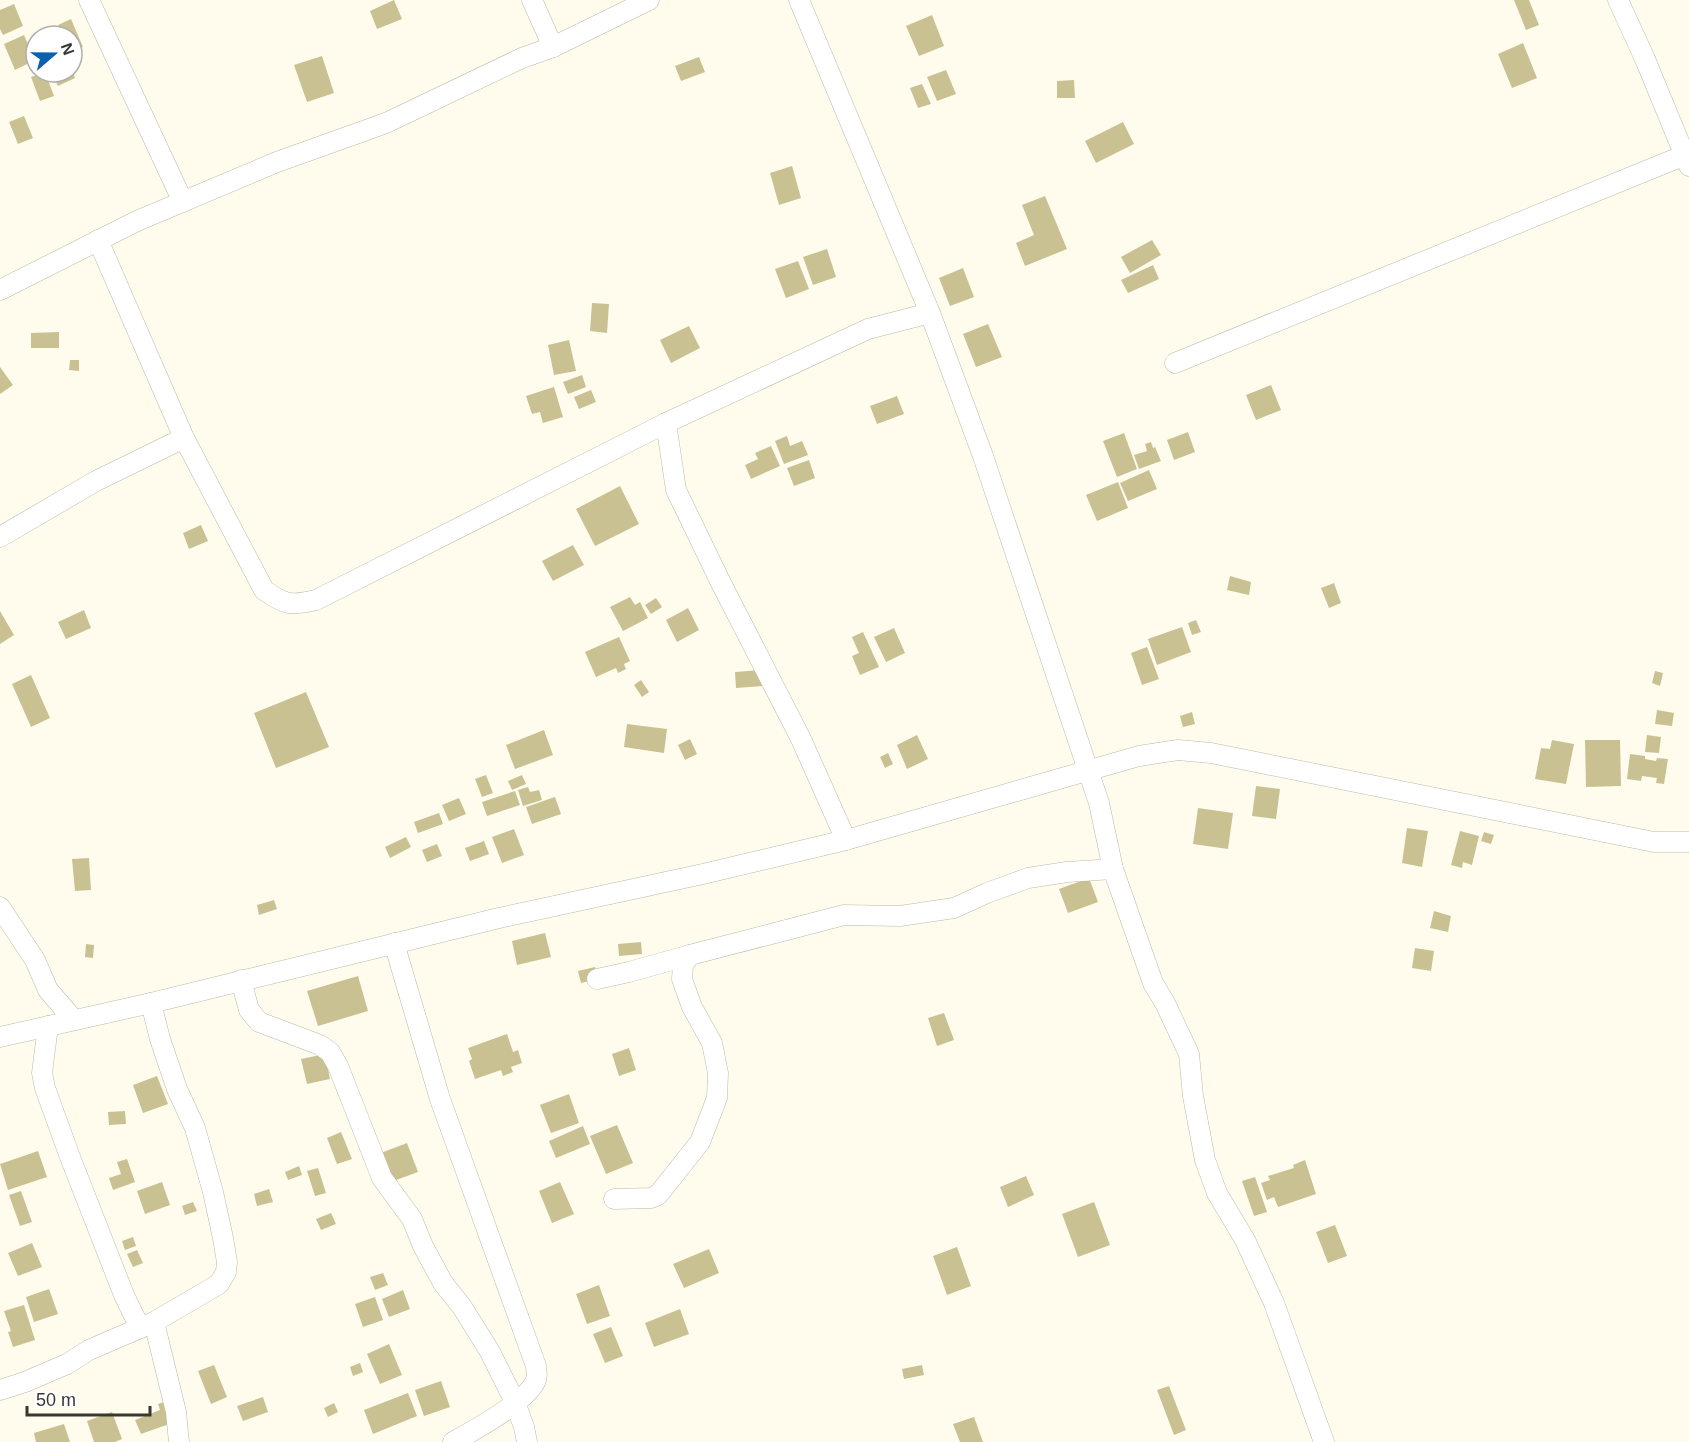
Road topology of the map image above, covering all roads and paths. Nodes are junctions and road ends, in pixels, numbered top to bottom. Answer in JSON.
{"nodes":[{"id":1,"x":89,"y":0,"type":"edge"},
{"id":2,"x":532,"y":0,"type":"edge"},
{"id":3,"x":649,"y":0,"type":"edge"},
{"id":4,"x":799,"y":0,"type":"edge"},
{"id":5,"x":1618,"y":0,"type":"edge"},
{"id":6,"x":553,"y":47,"type":"junction"},
{"id":7,"x":1687,"y":161,"type":"edge"},
{"id":8,"x":183,"y":202,"type":"junction"},
{"id":9,"x":98,"y":240,"type":"junction"},
{"id":10,"x":0,"y":290,"type":"edge"},
{"id":11,"x":930,"y":313,"type":"junction"},
{"id":12,"x":1175,"y":363,"type":"dead end"},
{"id":13,"x":666,"y":423,"type":"junction"},
{"id":14,"x":184,"y":438,"type":"junction"},
{"id":15,"x":0,"y":537,"type":"edge"},
{"id":16,"x":1088,"y":770,"type":"junction"},
{"id":17,"x":846,"y":840,"type":"junction"},
{"id":18,"x":1689,"y":843,"type":"edge"},
{"id":19,"x":1113,"y":869,"type":"junction"},
{"id":20,"x":0,"y":907,"type":"edge"},
{"id":21,"x":394,"y":943,"type":"junction"},
{"id":22,"x":690,"y":955,"type":"junction"},
{"id":23,"x":597,"y":979,"type":"dead end"},
{"id":24,"x":241,"y":980,"type":"junction"},
{"id":25,"x":152,"y":1003,"type":"junction"},
{"id":26,"x":74,"y":1020,"type":"junction"},
{"id":27,"x":48,"y":1026,"type":"junction"},
{"id":28,"x":0,"y":1037,"type":"edge"},
{"id":29,"x":614,"y":1199,"type":"dead end"},
{"id":30,"x":147,"y":1325,"type":"junction"},
{"id":31,"x":0,"y":1390,"type":"edge"},
{"id":32,"x":515,"y":1402,"type":"junction"},
{"id":33,"x":180,"y":1442,"type":"edge"},
{"id":34,"x":453,"y":1442,"type":"edge"},
{"id":35,"x":528,"y":1442,"type":"edge"},
{"id":36,"x":1324,"y":1442,"type":"edge"}],
"edges":[{"from":1,"to":8,"type":"street"},
{"from":2,"to":6,"type":"street"},
{"from":3,"to":6,"type":"street"},
{"from":4,"to":11,"type":"street"},
{"from":5,"to":7,"type":"street"},
{"from":6,"to":8,"type":"street"},
{"from":7,"to":12,"type":"street"},
{"from":8,"to":9,"type":"street"},
{"from":9,"to":10,"type":"street"},
{"from":9,"to":14,"type":"street"},
{"from":11,"to":13,"type":"street"},
{"from":11,"to":16,"type":"street"},
{"from":13,"to":14,"type":"street"},
{"from":13,"to":17,"type":"street"},
{"from":14,"to":15,"type":"street"},
{"from":16,"to":17,"type":"street"},
{"from":16,"to":18,"type":"street"},
{"from":16,"to":19,"type":"street"},
{"from":17,"to":21,"type":"street"},
{"from":19,"to":22,"type":"street"},
{"from":19,"to":36,"type":"street"},
{"from":20,"to":26,"type":"street"},
{"from":21,"to":24,"type":"street"},
{"from":21,"to":32,"type":"street"},
{"from":22,"to":23,"type":"street"},
{"from":22,"to":29,"type":"street"},
{"from":24,"to":25,"type":"street"},
{"from":24,"to":32,"type":"street"},
{"from":25,"to":26,"type":"street"},
{"from":25,"to":30,"type":"street"},
{"from":26,"to":27,"type":"street"},
{"from":27,"to":28,"type":"street"},
{"from":27,"to":30,"type":"street"},
{"from":30,"to":31,"type":"street"},
{"from":30,"to":33,"type":"street"},
{"from":32,"to":34,"type":"street"},
{"from":32,"to":35,"type":"street"}]}
